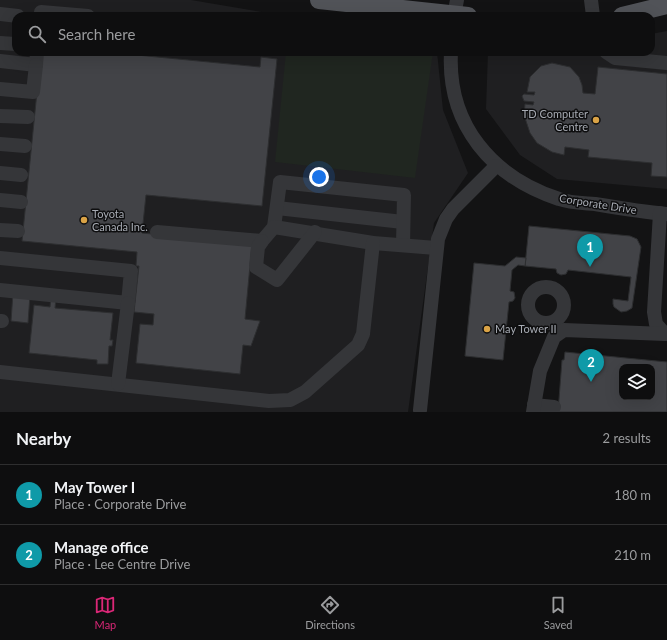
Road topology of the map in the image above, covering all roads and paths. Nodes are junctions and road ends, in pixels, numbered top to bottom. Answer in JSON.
{"nodes":[{"id":1,"x":319,"y":0,"type":"edge"},
{"id":2,"x":591,"y":0,"type":"edge"},
{"id":3,"x":337,"y":1,"type":"edge"},
{"id":4,"x":361,"y":3,"type":"edge"},
{"id":5,"x":667,"y":5,"type":"edge"},
{"id":6,"x":41,"y":9,"type":"edge"},
{"id":7,"x":458,"y":11,"type":"edge"},
{"id":8,"x":61,"y":12,"type":"edge"},
{"id":9,"x":592,"y":12,"type":"edge"},
{"id":10,"x":638,"y":12,"type":"edge"},
{"id":11,"x":0,"y":14,"type":"edge"},
{"id":12,"x":12,"y":15,"type":"edge"},
{"id":13,"x":0,"y":43,"type":"edge"},
{"id":14,"x":12,"y":44,"type":"edge"},
{"id":15,"x":451,"y":56,"type":"edge"},
{"id":16,"x":612,"y":56,"type":"edge"},
{"id":17,"x":37,"y":58,"type":"edge"},
{"id":18,"x":0,"y":61,"type":"edge"},
{"id":19,"x":667,"y":62,"type":"edge"},
{"id":20,"x":0,"y":89,"type":"edge"},
{"id":21,"x":0,"y":116,"type":"edge"},
{"id":22,"x":28,"y":117,"type":"dead end"},
{"id":23,"x":0,"y":144,"type":"edge"},
{"id":24,"x":25,"y":146,"type":"dead end"},
{"id":25,"x":496,"y":166,"type":"junction"},
{"id":26,"x":0,"y":173,"type":"edge"},
{"id":27,"x":21,"y":175,"type":"dead end"},
{"id":28,"x":0,"y":200,"type":"edge"},
{"id":29,"x":21,"y":202,"type":"dead end"},
{"id":30,"x":277,"y":208,"type":"junction"},
{"id":31,"x":664,"y":214,"type":"edge"},
{"id":32,"x":403,"y":222,"type":"junction"},
{"id":33,"x":274,"y":226,"type":"junction"},
{"id":34,"x":0,"y":230,"type":"edge"},
{"id":35,"x":18,"y":231,"type":"dead end"},
{"id":36,"x":157,"y":232,"type":"dead end"},
{"id":37,"x":315,"y":232,"type":"junction"},
{"id":38,"x":262,"y":242,"type":"junction"},
{"id":39,"x":374,"y":243,"type":"junction"},
{"id":40,"x":403,"y":245,"type":"junction"},
{"id":41,"x":436,"y":254,"type":"junction"},
{"id":42,"x":0,"y":258,"type":"edge"},
{"id":43,"x":0,"y":290,"type":"edge"},
{"id":44,"x":128,"y":302,"type":"junction"},
{"id":45,"x":666,"y":334,"type":"edge"},
{"id":46,"x":0,"y":372,"type":"edge"},
{"id":47,"x":118,"y":384,"type":"junction"},
{"id":48,"x":554,"y":407,"type":"dead end"},
{"id":49,"x":534,"y":409,"type":"edge"},
{"id":50,"x":420,"y":410,"type":"dead end"}],
"edges":[{"from":1,"to":3,"type":"main road"},
{"from":2,"to":9,"type":"street"},
{"from":3,"to":4,"type":"main road"},
{"from":4,"to":7,"type":"main road"},
{"from":5,"to":10,"type":"main road"},
{"from":6,"to":8,"type":"street"},
{"from":11,"to":12,"type":"street"},
{"from":13,"to":14,"type":"street"},
{"from":15,"to":25,"type":"street","name":"Corporate Drive"},
{"from":16,"to":19,"type":"street"},
{"from":17,"to":18,"type":"street"},
{"from":17,"to":20,"type":"street"},
{"from":21,"to":22,"type":"street"},
{"from":23,"to":24,"type":"street"},
{"from":25,"to":31,"type":"street","name":"Corporate Drive"},
{"from":25,"to":41,"type":"street"},
{"from":26,"to":27,"type":"street"},
{"from":28,"to":29,"type":"street"},
{"from":30,"to":32,"type":"street"},
{"from":30,"to":32,"type":"street"},
{"from":30,"to":33,"type":"street"},
{"from":31,"to":45,"type":"street"},
{"from":32,"to":40,"type":"street"},
{"from":33,"to":37,"type":"street"},
{"from":33,"to":38,"type":"street"},
{"from":34,"to":35,"type":"street"},
{"from":36,"to":38,"type":"street"},
{"from":37,"to":38,"type":"street"},
{"from":37,"to":39,"type":"street"},
{"from":39,"to":40,"type":"street"},
{"from":39,"to":47,"type":"street"},
{"from":40,"to":41,"type":"street"},
{"from":41,"to":50,"type":"street"},
{"from":42,"to":44,"type":"street"},
{"from":43,"to":44,"type":"street"},
{"from":44,"to":47,"type":"street"},
{"from":45,"to":49,"type":"street"},
{"from":46,"to":47,"type":"street"},
{"from":48,"to":49,"type":"street"}]}
